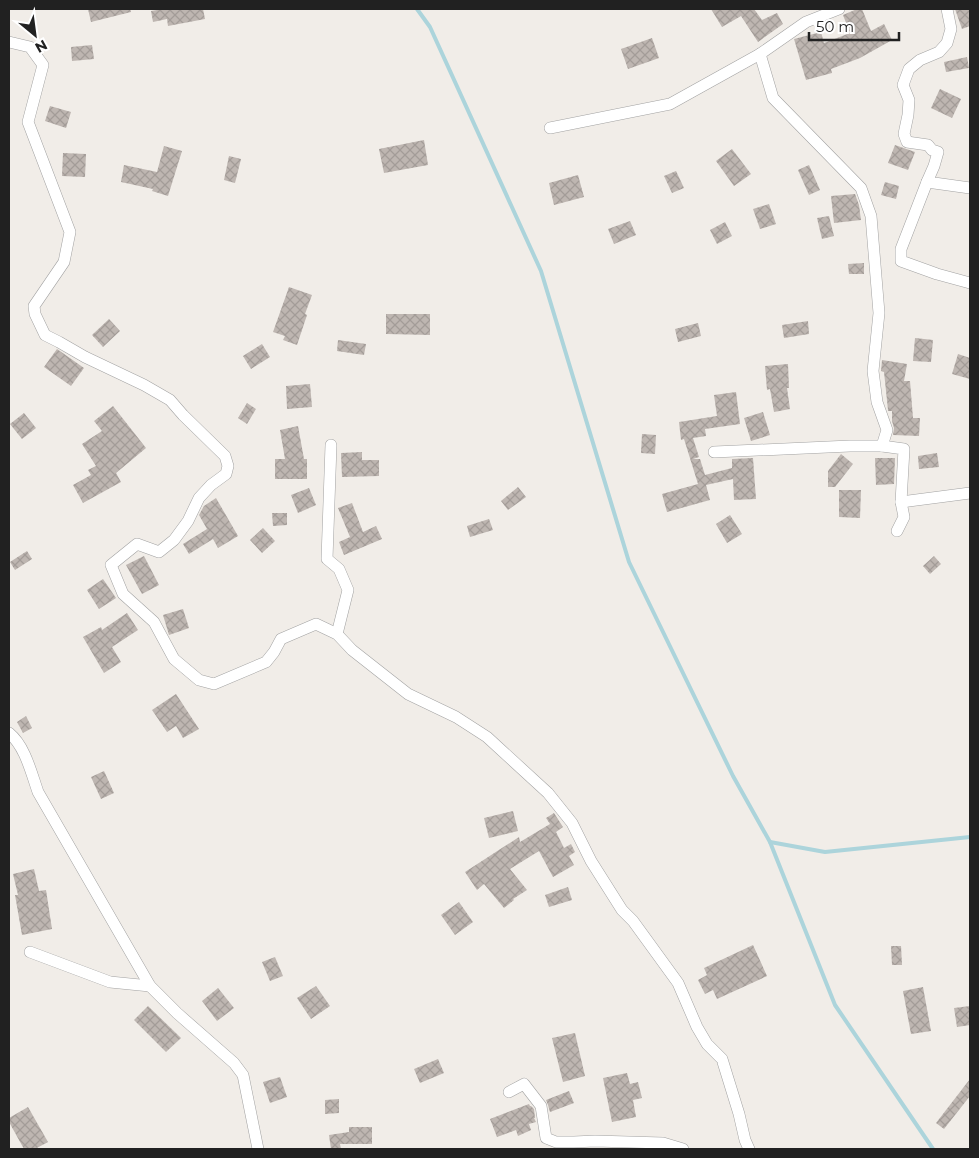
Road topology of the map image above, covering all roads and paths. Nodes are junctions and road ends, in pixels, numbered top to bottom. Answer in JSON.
{"nodes":[{"id":1,"x":839,"y":9,"type":"edge"},
{"id":2,"x":947,"y":9,"type":"edge"},
{"id":3,"x":9,"y":42,"type":"edge"},
{"id":4,"x":760,"y":54,"type":"junction"},
{"id":5,"x":550,"y":128,"type":"dead end"},
{"id":6,"x":927,"y":182,"type":"junction"},
{"id":7,"x":970,"y":188,"type":"edge"},
{"id":8,"x":970,"y":283,"type":"edge"},
{"id":9,"x":331,"y":445,"type":"dead end"},
{"id":10,"x":882,"y":446,"type":"junction"},
{"id":11,"x":714,"y":452,"type":"dead end"},
{"id":12,"x":970,"y":494,"type":"edge"},
{"id":13,"x":901,"y":502,"type":"junction"},
{"id":14,"x":897,"y":531,"type":"dead end"},
{"id":15,"x":337,"y":634,"type":"junction"},
{"id":16,"x":9,"y":733,"type":"edge"},
{"id":17,"x":30,"y":952,"type":"dead end"},
{"id":18,"x":150,"y":986,"type":"junction"},
{"id":19,"x":509,"y":1092,"type":"dead end"},
{"id":20,"x":258,"y":1149,"type":"edge"},
{"id":21,"x":683,"y":1149,"type":"edge"},
{"id":22,"x":749,"y":1149,"type":"edge"}],
"edges":[{"from":1,"to":4,"type":"street"},
{"from":2,"to":6,"type":"street"},
{"from":3,"to":15,"type":"street"},
{"from":4,"to":5,"type":"street"},
{"from":4,"to":10,"type":"street"},
{"from":6,"to":7,"type":"street"},
{"from":6,"to":8,"type":"street"},
{"from":9,"to":15,"type":"street"},
{"from":10,"to":11,"type":"street"},
{"from":10,"to":13,"type":"street"},
{"from":12,"to":13,"type":"street"},
{"from":13,"to":14,"type":"street"},
{"from":15,"to":22,"type":"street"},
{"from":16,"to":18,"type":"street"},
{"from":17,"to":18,"type":"street"},
{"from":18,"to":20,"type":"street"},
{"from":19,"to":21,"type":"street"}]}
